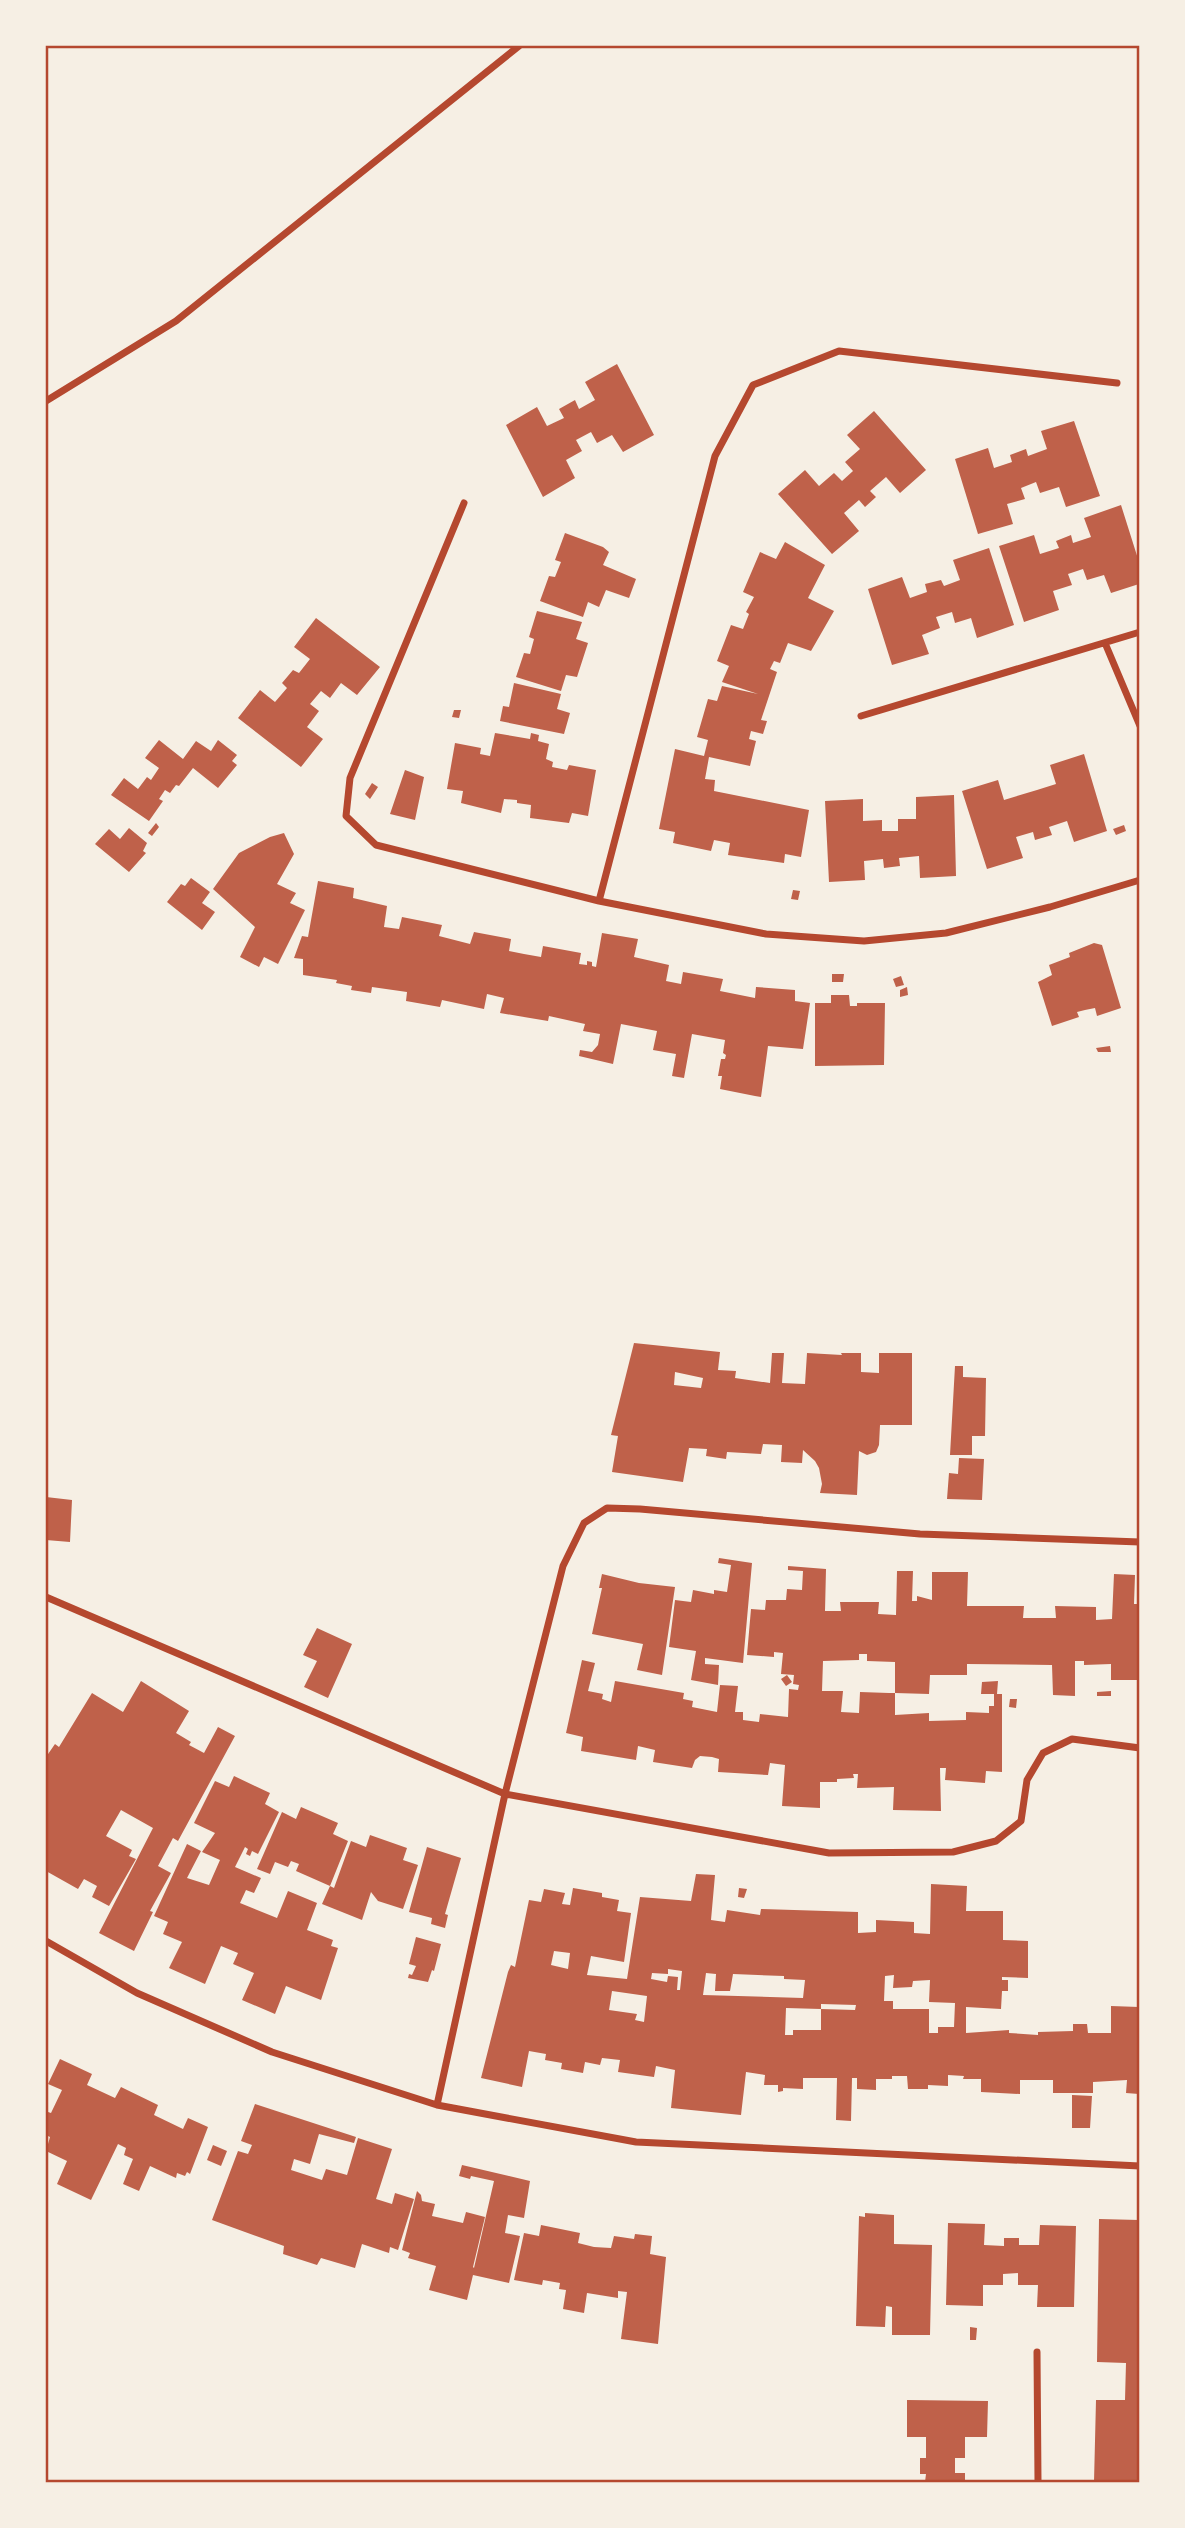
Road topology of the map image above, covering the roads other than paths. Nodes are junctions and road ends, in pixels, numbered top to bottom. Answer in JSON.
{"nodes":[{"id":1,"x":519,"y":46,"type":"edge"},
{"id":2,"x":1117,"y":383,"type":"dead end"},
{"id":3,"x":46,"y":401,"type":"edge"},
{"id":4,"x":464,"y":503,"type":"dead end"},
{"id":5,"x":1139,"y":632,"type":"edge"},
{"id":6,"x":1105,"y":643,"type":"junction"},
{"id":7,"x":861,"y":716,"type":"dead end"},
{"id":8,"x":1139,"y":726,"type":"edge"},
{"id":9,"x":1139,"y":880,"type":"edge"},
{"id":10,"x":599,"y":901,"type":"junction"},
{"id":11,"x":1139,"y":1542,"type":"edge"},
{"id":12,"x":46,"y":1597,"type":"edge"},
{"id":13,"x":1139,"y":1748,"type":"edge"},
{"id":14,"x":505,"y":1794,"type":"junction"},
{"id":15,"x":46,"y":1941,"type":"edge"},
{"id":16,"x":437,"y":2105,"type":"junction"},
{"id":17,"x":1139,"y":2166,"type":"edge"},
{"id":18,"x":1037,"y":2352,"type":"dead end"},
{"id":19,"x":1038,"y":2483,"type":"edge"}],
"edges":[{"from":1,"to":3,"type":"street"},
{"from":2,"to":10,"type":"street"},
{"from":4,"to":10,"type":"street"},
{"from":5,"to":6,"type":"street"},
{"from":6,"to":7,"type":"street"},
{"from":6,"to":8,"type":"street"},
{"from":9,"to":10,"type":"street"},
{"from":11,"to":14,"type":"street"},
{"from":12,"to":14,"type":"street"},
{"from":13,"to":14,"type":"street"},
{"from":14,"to":16,"type":"street"},
{"from":15,"to":16,"type":"street"},
{"from":16,"to":17,"type":"street"},
{"from":18,"to":19,"type":"street"}]}
